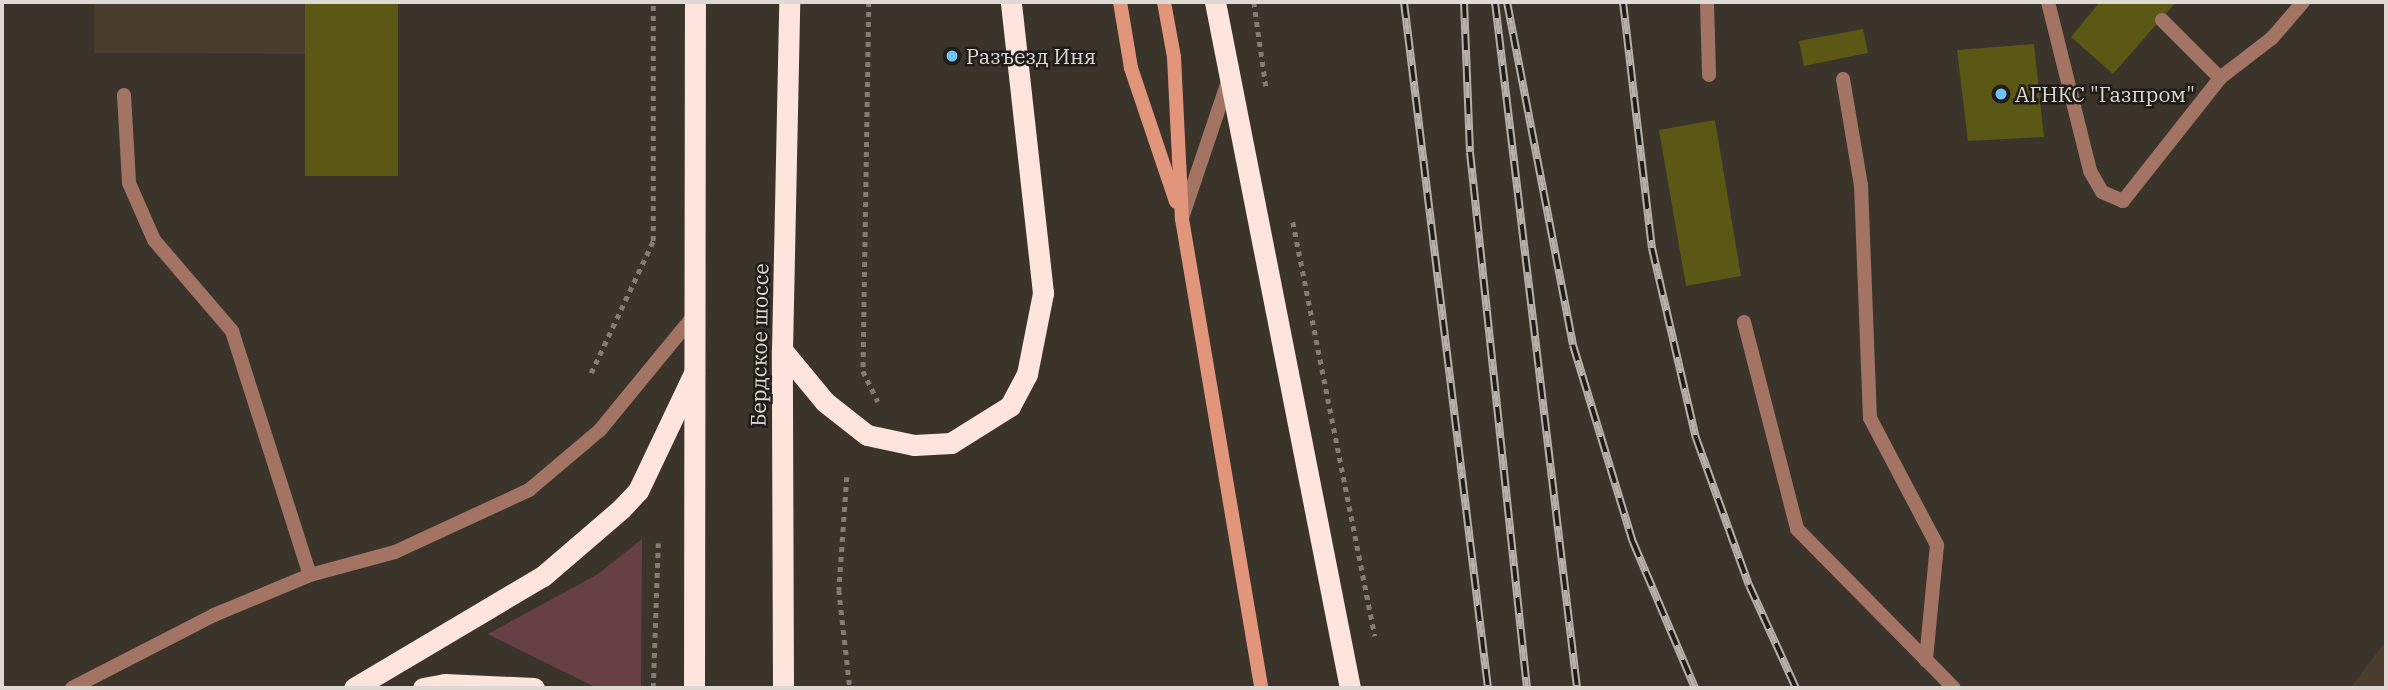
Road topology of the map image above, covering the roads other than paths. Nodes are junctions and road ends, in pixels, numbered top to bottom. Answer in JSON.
{"nodes":[{"id":1,"x":695,"y":2,"type":"edge"},
{"id":2,"x":789,"y":2,"type":"edge"},
{"id":3,"x":1011,"y":2,"type":"edge"},
{"id":4,"x":1120,"y":2,"type":"edge"},
{"id":5,"x":1164,"y":2,"type":"edge"},
{"id":6,"x":1215,"y":2,"type":"edge"},
{"id":7,"x":1707,"y":2,"type":"edge"},
{"id":8,"x":2048,"y":2,"type":"edge"},
{"id":9,"x":2303,"y":2,"type":"edge"},
{"id":10,"x":2162,"y":20,"type":"dead end"},
{"id":11,"x":1709,"y":75,"type":"dead end"},
{"id":12,"x":2220,"y":78,"type":"junction"},
{"id":13,"x":1843,"y":79,"type":"dead end"},
{"id":14,"x":1227,"y":84,"type":"junction"},
{"id":15,"x":124,"y":95,"type":"dead end"},
{"id":16,"x":1182,"y":219,"type":"junction"},
{"id":17,"x":696,"y":312,"type":"junction"},
{"id":18,"x":1744,"y":322,"type":"dead end"},
{"id":19,"x":782,"y":350,"type":"junction"},
{"id":20,"x":697,"y":365,"type":"junction"},
{"id":21,"x":310,"y":575,"type":"junction"},
{"id":22,"x":1926,"y":660,"type":"junction"},
{"id":23,"x":72,"y":688,"type":"edge"},
{"id":24,"x":354,"y":688,"type":"edge"},
{"id":25,"x":423,"y":688,"type":"edge"},
{"id":26,"x":534,"y":688,"type":"edge"},
{"id":27,"x":694,"y":688,"type":"edge"},
{"id":28,"x":783,"y":688,"type":"edge"},
{"id":29,"x":1261,"y":688,"type":"edge"},
{"id":30,"x":1350,"y":688,"type":"edge"},
{"id":31,"x":1954,"y":688,"type":"edge"}],
"edges":[{"from":1,"to":17,"type":"highway"},
{"from":2,"to":19,"type":"highway","name":"Бердское шоссе"},
{"from":3,"to":19,"type":"highway"},
{"from":4,"to":16,"type":"main road"},
{"from":5,"to":16,"type":"main road"},
{"from":6,"to":14,"type":"highway"},
{"from":7,"to":11,"type":"street"},
{"from":8,"to":12,"type":"street"},
{"from":9,"to":12,"type":"street"},
{"from":10,"to":12,"type":"street"},
{"from":13,"to":22,"type":"street"},
{"from":14,"to":16,"type":"street"},
{"from":14,"to":30,"type":"highway"},
{"from":15,"to":21,"type":"street"},
{"from":16,"to":29,"type":"main road"},
{"from":17,"to":20,"type":"highway"},
{"from":17,"to":21,"type":"street"},
{"from":18,"to":22,"type":"street"},
{"from":19,"to":28,"type":"highway","name":"Бердское шоссе"},
{"from":20,"to":24,"type":"highway"},
{"from":20,"to":27,"type":"highway"},
{"from":21,"to":23,"type":"street"},
{"from":22,"to":31,"type":"street"},
{"from":25,"to":26,"type":"highway"}]}
